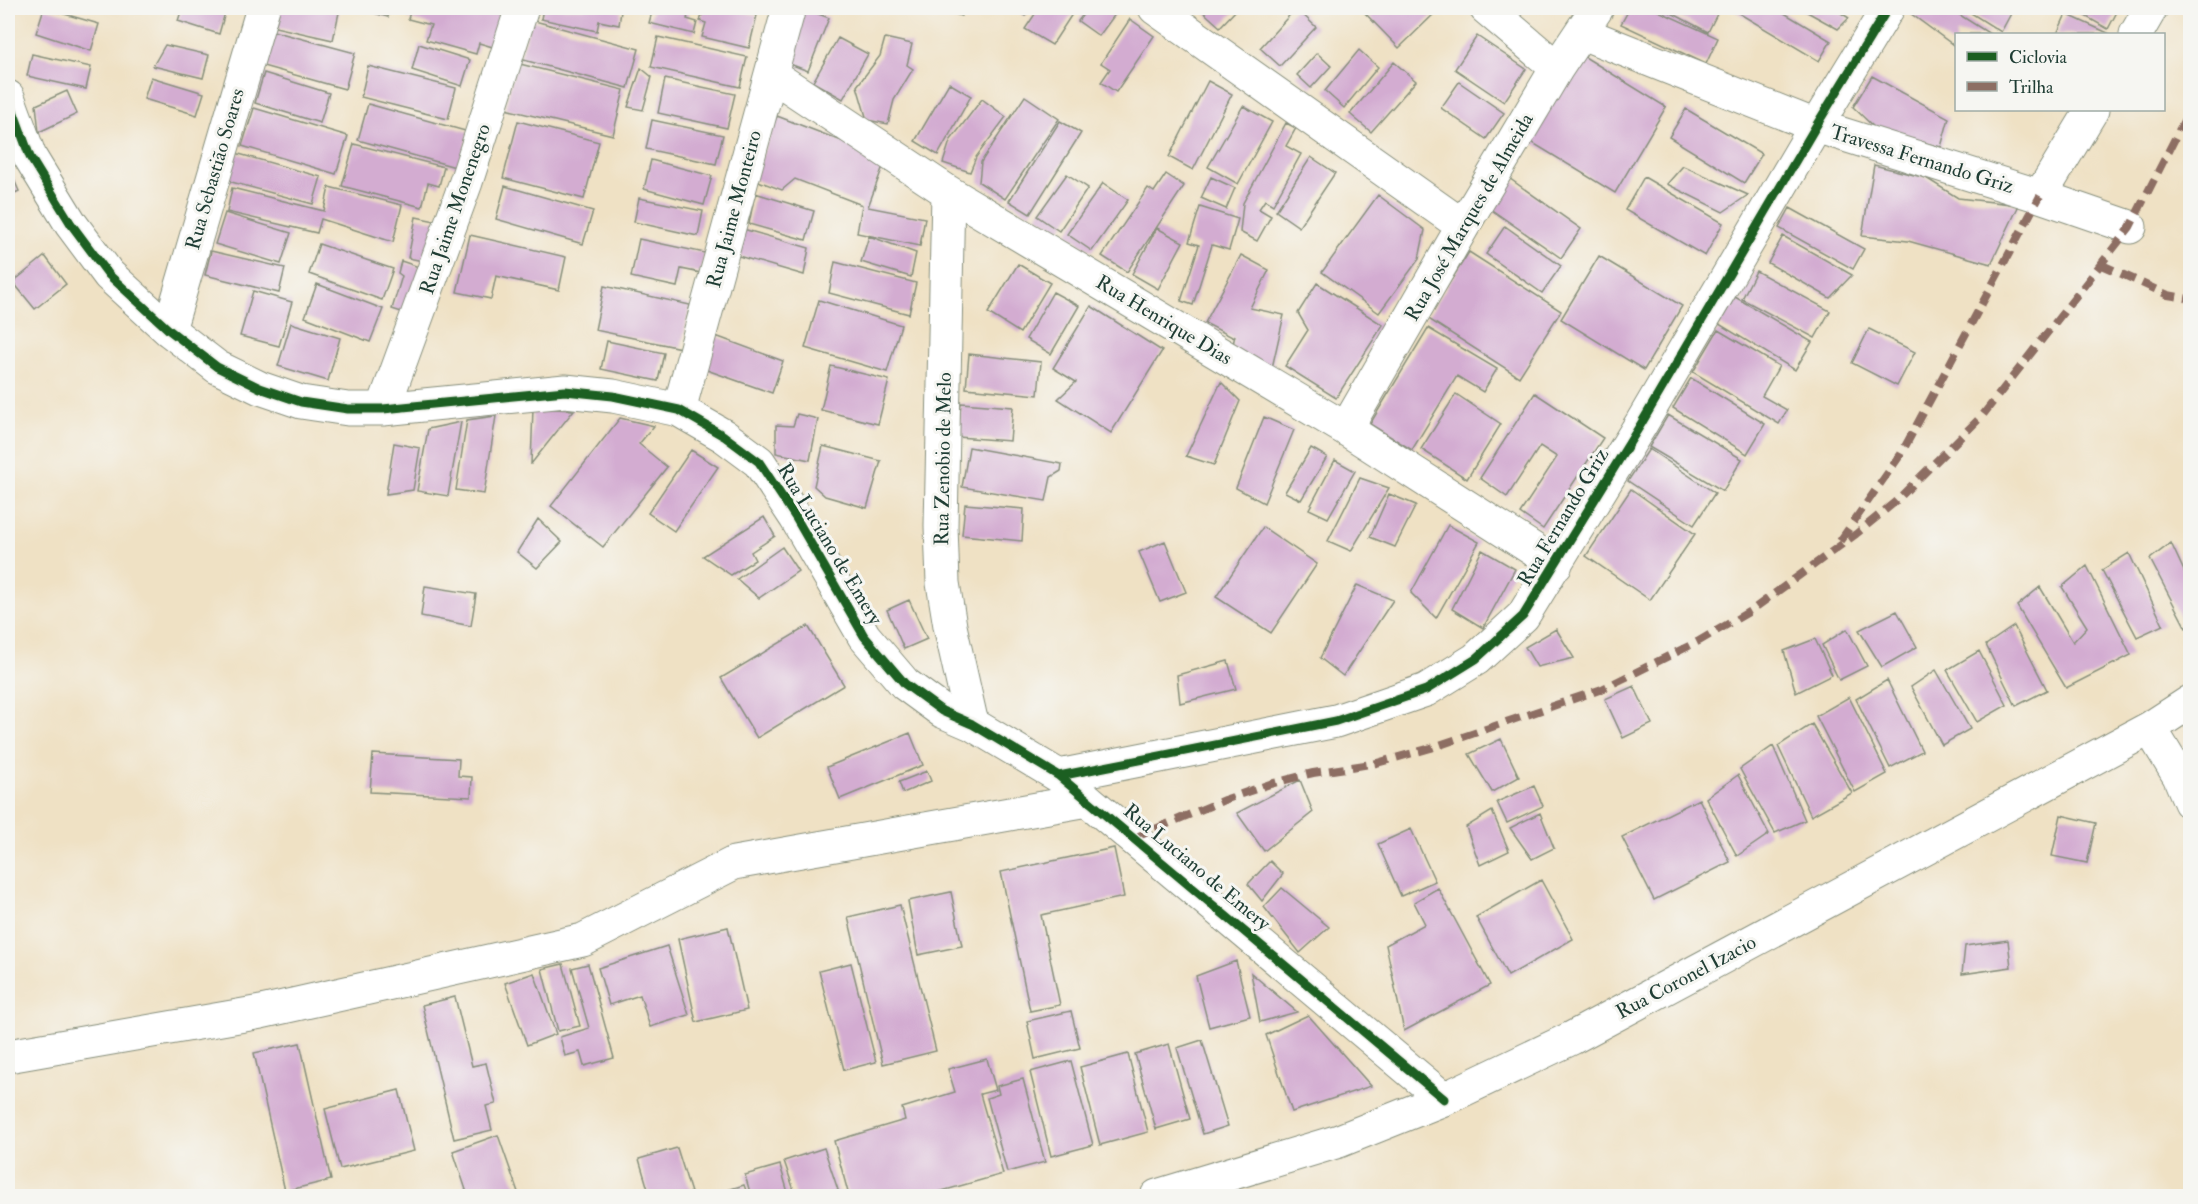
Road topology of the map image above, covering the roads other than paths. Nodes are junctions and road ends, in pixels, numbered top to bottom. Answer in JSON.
{"nodes":[{"id":1,"x":263,"y":8,"type":"edge"},
{"id":2,"x":522,"y":8,"type":"edge"},
{"id":3,"x":789,"y":8,"type":"edge"},
{"id":4,"x":1155,"y":8,"type":"edge"},
{"id":5,"x":1486,"y":8,"type":"edge"},
{"id":6,"x":1888,"y":8,"type":"edge"},
{"id":7,"x":2151,"y":8,"type":"edge"},
{"id":8,"x":1589,"y":20,"type":"edge"},
{"id":9,"x":2137,"y":33,"type":"edge"},
{"id":10,"x":1557,"y":68,"type":"junction"},
{"id":11,"x":771,"y":75,"type":"junction"},
{"id":12,"x":8,"y":96,"type":"edge"},
{"id":13,"x":2091,"y":111,"type":"edge"},
{"id":14,"x":1816,"y":126,"type":"junction"},
{"id":15,"x":948,"y":192,"type":"junction"},
{"id":16,"x":2040,"y":196,"type":"junction"},
{"id":17,"x":1463,"y":226,"type":"junction"},
{"id":18,"x":2130,"y":227,"type":"dead end"},
{"id":19,"x":169,"y":330,"type":"junction"},
{"id":20,"x":383,"y":409,"type":"junction"},
{"id":21,"x":679,"y":410,"type":"junction"},
{"id":22,"x":1346,"y":429,"type":"junction"},
{"id":23,"x":1556,"y":564,"type":"junction"},
{"id":24,"x":2190,"y":702,"type":"edge"},
{"id":25,"x":972,"y":724,"type":"junction"},
{"id":26,"x":2150,"y":728,"type":"junction"},
{"id":27,"x":1059,"y":776,"type":"junction"},
{"id":28,"x":1088,"y":800,"type":"junction"},
{"id":29,"x":2190,"y":802,"type":"edge"},
{"id":30,"x":8,"y":1056,"type":"edge"},
{"id":31,"x":1444,"y":1100,"type":"junction"},
{"id":32,"x":1157,"y":1197,"type":"edge"}],
"edges":[{"from":1,"to":19,"type":"street","name":"Rua Sebastião Soares"},
{"from":2,"to":20,"type":"street","name":"Rua Jaime Monenegro"},
{"from":3,"to":11,"type":"street","name":"Rua Jaime Monteiro"},
{"from":4,"to":17,"type":"street"},
{"from":5,"to":10,"type":"street"},
{"from":6,"to":14,"type":"street","name":"Rua Fernando Griz"},
{"from":7,"to":9,"type":"street"},
{"from":8,"to":10,"type":"street","name":"Rua José Marques de Almeida"},
{"from":8,"to":14,"type":"street","name":"Travessa Fernando Griz"},
{"from":10,"to":17,"type":"street","name":"Rua José Marques de Almeida"},
{"from":11,"to":15,"type":"street","name":"Rua Henrique Dias"},
{"from":11,"to":21,"type":"street","name":"Rua Jaime Monteiro"},
{"from":12,"to":19,"type":"street","name":"Rua Luciano de Emery"},
{"from":13,"to":16,"type":"street"},
{"from":14,"to":16,"type":"street","name":"Travessa Fernando Griz"},
{"from":14,"to":23,"type":"street","name":"Rua Fernando Griz"},
{"from":15,"to":22,"type":"street","name":"Rua Henrique Dias"},
{"from":15,"to":25,"type":"street","name":"Rua Zenobio de Melo"},
{"from":16,"to":18,"type":"street","name":"Travessa Fernando Griz"},
{"from":17,"to":22,"type":"street","name":"Rua José Marques de Almeida"},
{"from":19,"to":20,"type":"street","name":"Rua Luciano de Emery"},
{"from":20,"to":21,"type":"street","name":"Rua Luciano de Emery"},
{"from":21,"to":25,"type":"street","name":"Rua Luciano de Emery"},
{"from":22,"to":23,"type":"street","name":"Rua Henrique Dias"},
{"from":23,"to":27,"type":"street","name":"Rua Fernando Griz"},
{"from":24,"to":26,"type":"street","name":"Rua Coronel Izacio"},
{"from":25,"to":27,"type":"street","name":"Rua Luciano de Emery"},
{"from":26,"to":29,"type":"street"},
{"from":26,"to":31,"type":"street","name":"Rua Coronel Izacio"},
{"from":27,"to":28,"type":"street","name":"Rua Luciano de Emery"},
{"from":28,"to":30,"type":"street"},
{"from":28,"to":31,"type":"street","name":"Rua Luciano de Emery"},
{"from":31,"to":32,"type":"street","name":"Rua Coronel Izacio"}]}
